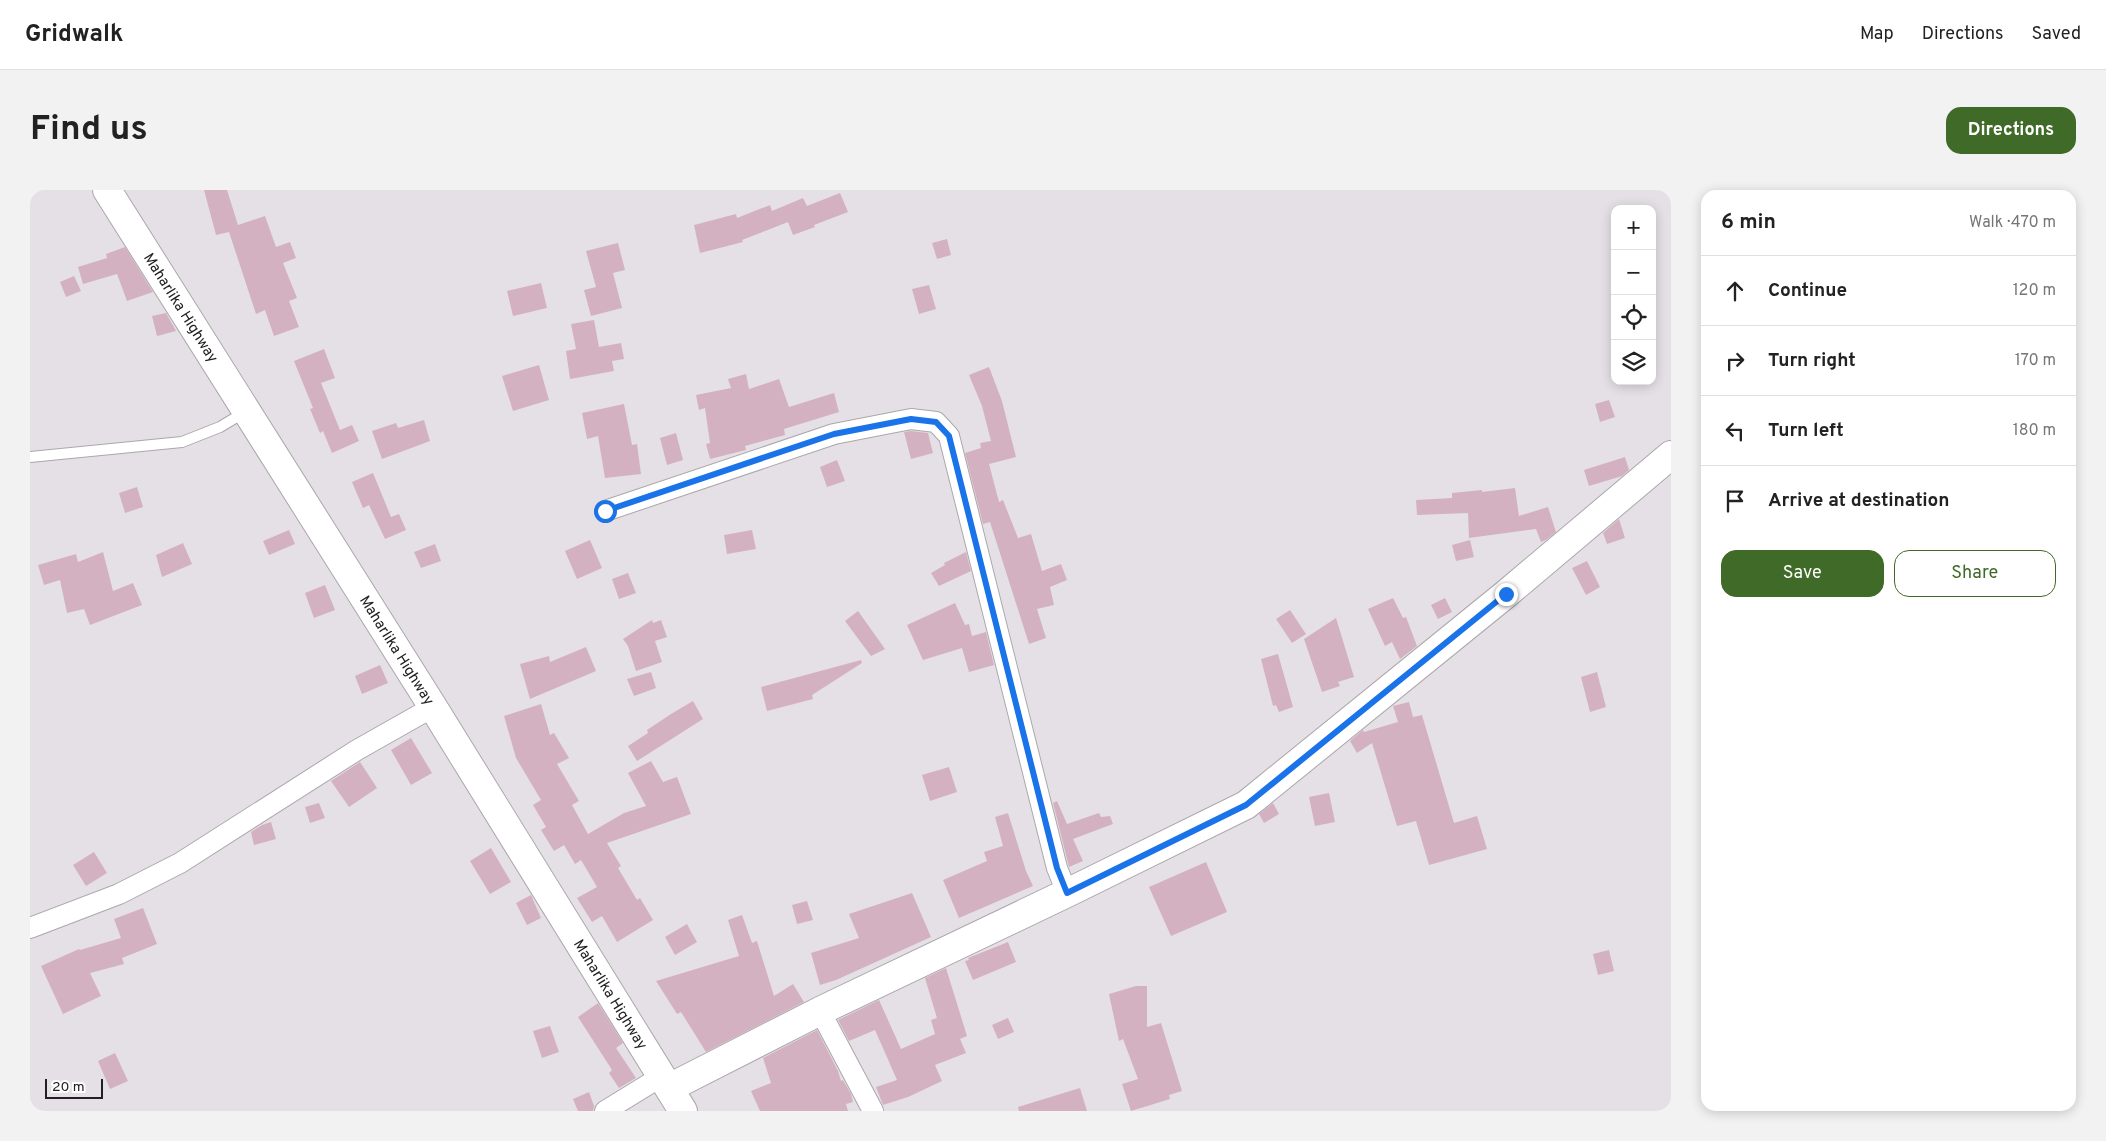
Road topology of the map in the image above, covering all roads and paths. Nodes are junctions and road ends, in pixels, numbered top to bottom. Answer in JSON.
{"nodes":[{"id":1,"x":107,"y":190,"type":"edge"},
{"id":2,"x":246,"y":412,"type":"junction"},
{"id":3,"x":1671,"y":455,"type":"edge"},
{"id":4,"x":30,"y":457,"type":"edge"},
{"id":5,"x":605,"y":511,"type":"dead end"},
{"id":6,"x":433,"y":708,"type":"junction"},
{"id":7,"x":1067,"y":893,"type":"junction"},
{"id":8,"x":30,"y":928,"type":"edge"},
{"id":9,"x":820,"y":1011,"type":"junction"},
{"id":10,"x":671,"y":1092,"type":"edge"},
{"id":11,"x":605,"y":1111,"type":"edge"},
{"id":12,"x":873,"y":1111,"type":"edge"}],
"edges":[{"from":1,"to":2,"type":"main road","name":"Maharlika Highway"},
{"from":2,"to":4,"type":"lane"},
{"from":2,"to":6,"type":"main road","name":"Maharlika Highway"},
{"from":3,"to":7,"type":"main road"},
{"from":5,"to":7,"type":"street"},
{"from":6,"to":8,"type":"street"},
{"from":6,"to":10,"type":"main road","name":"Maharlika Highway"},
{"from":7,"to":9,"type":"main road"},
{"from":9,"to":10,"type":"main road"},
{"from":9,"to":12,"type":"street"},
{"from":10,"to":11,"type":"street"}]}
